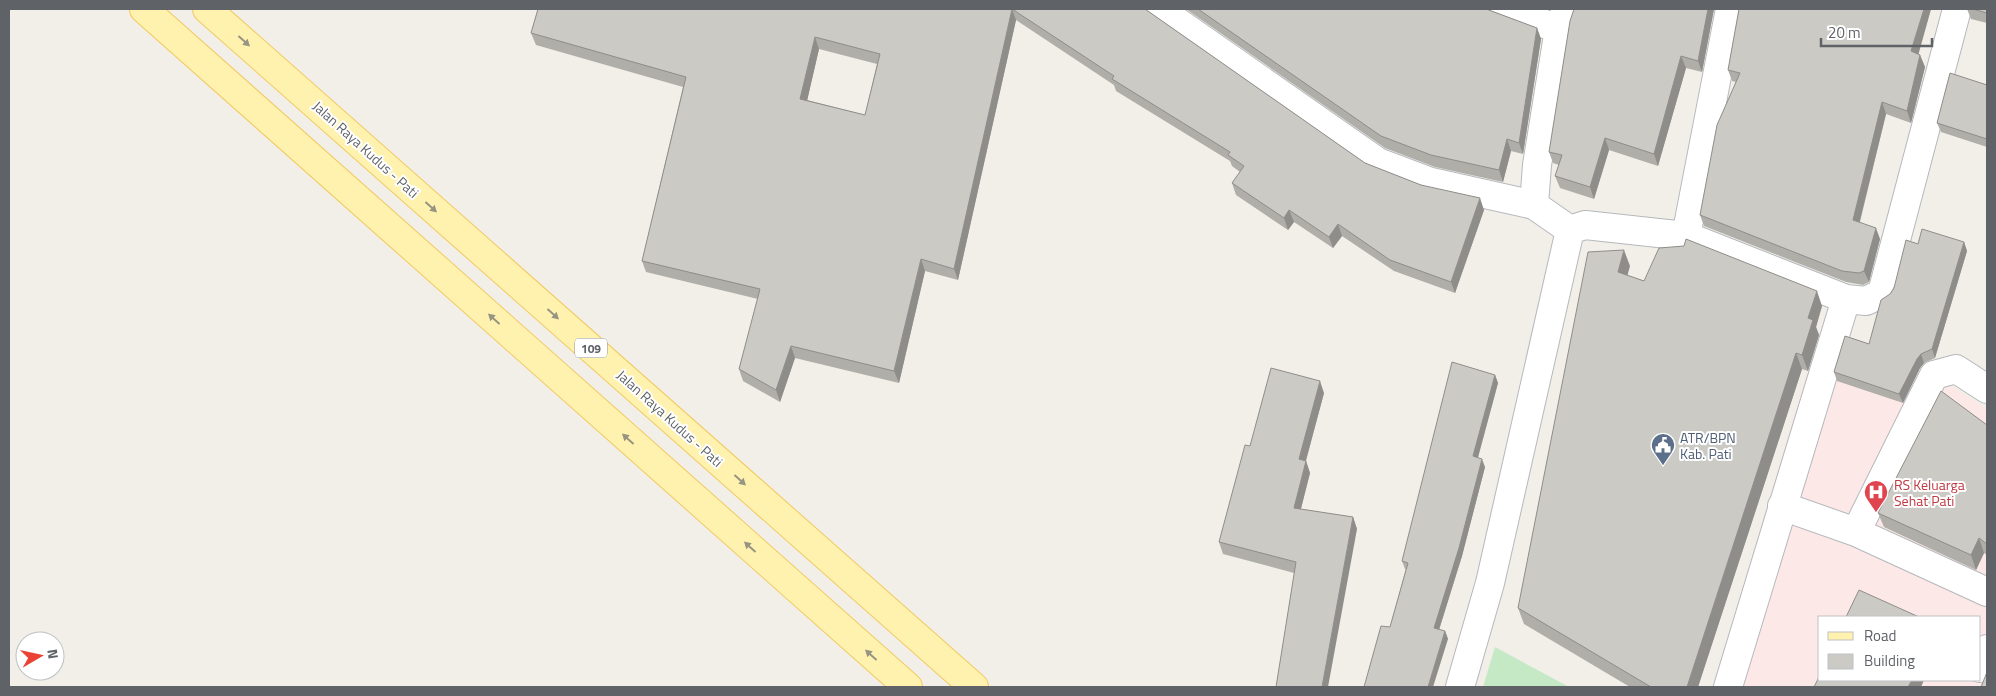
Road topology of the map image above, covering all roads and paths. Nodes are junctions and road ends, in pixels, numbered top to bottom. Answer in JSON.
{"nodes":[{"id":1,"x":144,"y":9,"type":"edge"},
{"id":2,"x":208,"y":9,"type":"edge"},
{"id":3,"x":1159,"y":9,"type":"edge"},
{"id":4,"x":1502,"y":9,"type":"edge"},
{"id":5,"x":1730,"y":9,"type":"edge"},
{"id":6,"x":1957,"y":9,"type":"edge"},
{"id":7,"x":1562,"y":19,"type":"edge"},
{"id":8,"x":1534,"y":205,"type":"junction"},
{"id":9,"x":1570,"y":230,"type":"junction"},
{"id":10,"x":1686,"y":236,"type":"junction"},
{"id":11,"x":1846,"y":299,"type":"junction"},
{"id":12,"x":1987,"y":389,"type":"edge"},
{"id":13,"x":1782,"y":506,"type":"junction"},
{"id":14,"x":1856,"y":532,"type":"junction"},
{"id":15,"x":1987,"y":592,"type":"edge"},
{"id":16,"x":1987,"y":648,"type":"edge"},
{"id":17,"x":1981,"y":665,"type":"edge"},
{"id":18,"x":908,"y":687,"type":"edge"},
{"id":19,"x":974,"y":687,"type":"edge"},
{"id":20,"x":1460,"y":687,"type":"edge"},
{"id":21,"x":1728,"y":687,"type":"edge"}],
"edges":[{"from":18,"to":1,"type":"main road","one_way":true},
{"from":2,"to":19,"type":"main road","name":"Jalan Raya Kudus - Pati","number":"109","one_way":true},
{"from":3,"to":8,"type":"street"},
{"from":4,"to":7,"type":"street"},
{"from":5,"to":10,"type":"street"},
{"from":6,"to":11,"type":"street"},
{"from":7,"to":8,"type":"street"},
{"from":8,"to":9,"type":"street"},
{"from":9,"to":10,"type":"street"},
{"from":9,"to":20,"type":"street"},
{"from":10,"to":11,"type":"street"},
{"from":11,"to":13,"type":"street"},
{"from":12,"to":14,"type":"street"},
{"from":13,"to":14,"type":"street"},
{"from":13,"to":21,"type":"street"},
{"from":14,"to":15,"type":"street"},
{"from":16,"to":17,"type":"street"}]}
